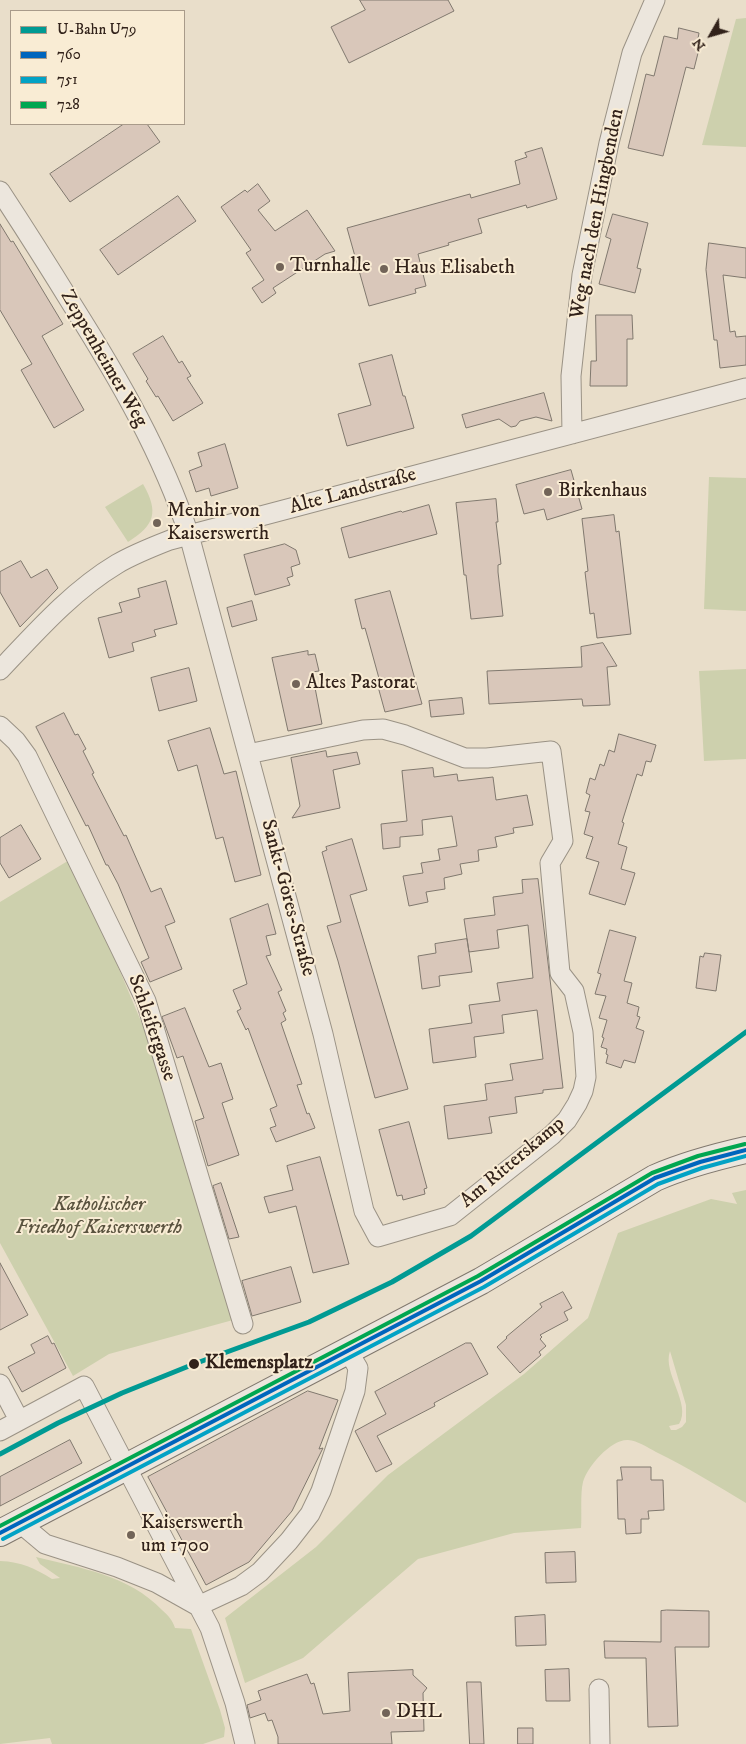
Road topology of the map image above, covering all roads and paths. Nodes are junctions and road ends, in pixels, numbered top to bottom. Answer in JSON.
{"nodes":[{"id":1,"x":655,"y":0,"type":"edge"},
{"id":2,"x":0,"y":190,"type":"edge"},
{"id":3,"x":746,"y":388,"type":"edge"},
{"id":4,"x":572,"y":434,"type":"junction"},
{"id":5,"x":189,"y":535,"type":"junction"},
{"id":6,"x":0,"y":670,"type":"edge"},
{"id":7,"x":0,"y":726,"type":"edge"},
{"id":8,"x":248,"y":754,"type":"junction"},
{"id":9,"x":746,"y":1150,"type":"edge"},
{"id":10,"x":400,"y":1231,"type":"joint"},
{"id":11,"x":243,"y":1324,"type":"dead end"},
{"id":12,"x":352,"y":1360,"type":"junction"},
{"id":13,"x":0,"y":1384,"type":"edge"},
{"id":14,"x":19,"y":1420,"type":"junction"},
{"id":15,"x":0,"y":1430,"type":"edge"},
{"id":16,"x":125,"y":1467,"type":"junction"},
{"id":17,"x":10,"y":1528,"type":"edge"},
{"id":18,"x":198,"y":1606,"type":"junction"},
{"id":19,"x":599,"y":1689,"type":"dead end"},
{"id":20,"x":244,"y":1738,"type":"edge"},
{"id":21,"x":600,"y":1744,"type":"edge"}],
"edges":[{"from":1,"to":4,"type":"street","name":"Weg nach den Hingbenden"},
{"from":2,"to":5,"type":"street","name":"Zeppenheimer Weg"},
{"from":3,"to":4,"type":"street","name":"Alte Landstraße"},
{"from":4,"to":5,"type":"street","name":"Alte Landstraße"},
{"from":5,"to":6,"type":"street","name":"Alte Landstraße"},
{"from":5,"to":8,"type":"street","name":"Sankt-Göres-Straße"},
{"from":7,"to":11,"type":"street","name":"Schleifergasse"},
{"from":8,"to":10,"type":"street","name":"Sankt-Göres-Straße"},
{"from":8,"to":10,"type":"street","name":"Am Ritterskamp"},
{"from":9,"to":12,"type":"main road"},
{"from":12,"to":16,"type":"main road"},
{"from":12,"to":18,"type":"street"},
{"from":13,"to":14,"type":"street"},
{"from":14,"to":15,"type":"street"},
{"from":14,"to":16,"type":"street"},
{"from":16,"to":17,"type":"main road"},
{"from":16,"to":18,"type":"street"},
{"from":17,"to":18,"type":"street"},
{"from":18,"to":20,"type":"street"},
{"from":19,"to":21,"type":"street"}]}
